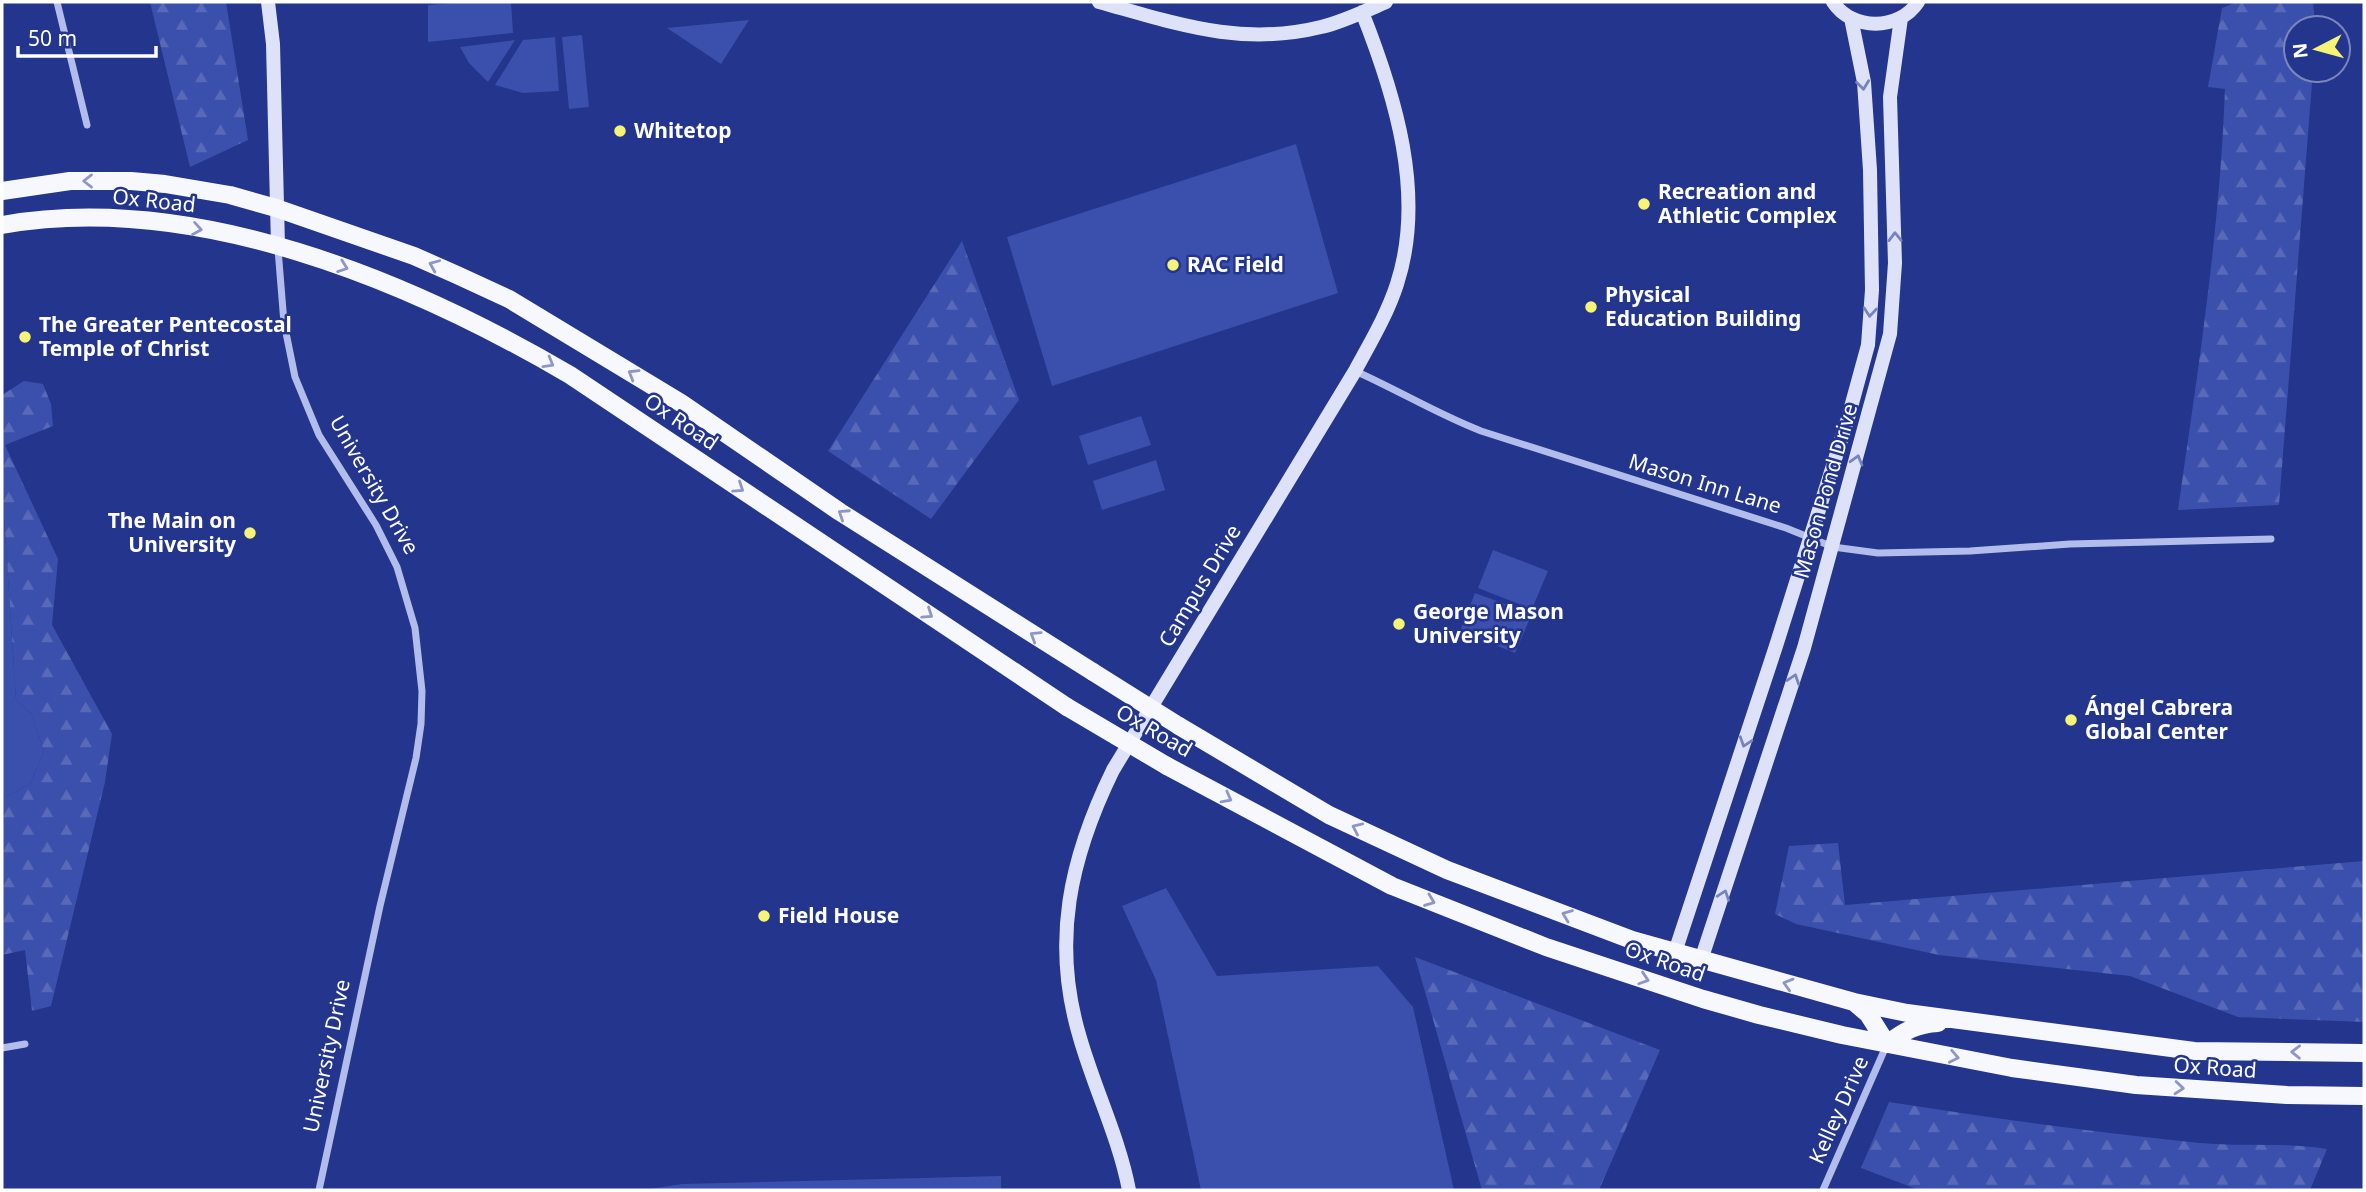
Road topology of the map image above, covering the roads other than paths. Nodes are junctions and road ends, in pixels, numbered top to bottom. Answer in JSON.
{"nodes":[{"id":1,"x":57,"y":2,"type":"edge"},
{"id":2,"x":268,"y":2,"type":"edge"},
{"id":3,"x":1099,"y":2,"type":"edge"},
{"id":4,"x":1386,"y":2,"type":"edge"},
{"id":5,"x":1833,"y":2,"type":"edge"},
{"id":6,"x":1918,"y":2,"type":"edge"},
{"id":7,"x":1362,"y":12,"type":"junction"},
{"id":8,"x":1851,"y":18,"type":"junction"},
{"id":9,"x":1901,"y":18,"type":"junction"},
{"id":10,"x":87,"y":125,"type":"dead end"},
{"id":11,"x":2,"y":191,"type":"edge"},
{"id":12,"x":276,"y":208,"type":"junction"},
{"id":13,"x":2,"y":225,"type":"edge"},
{"id":14,"x":278,"y":246,"type":"junction"},
{"id":15,"x":1355,"y":371,"type":"junction"},
{"id":16,"x":1811,"y":537,"type":"junction"},
{"id":17,"x":2271,"y":540,"type":"dead end"},
{"id":18,"x":1833,"y":547,"type":"junction"},
{"id":19,"x":1675,"y":952,"type":"junction"},
{"id":20,"x":1701,"y":960,"type":"junction"},
{"id":21,"x":1854,"y":1002,"type":"junction"},
{"id":22,"x":1974,"y":1022,"type":"junction"},
{"id":23,"x":25,"y":1044,"type":"dead end"},
{"id":24,"x":1887,"y":1044,"type":"junction"},
{"id":25,"x":2,"y":1048,"type":"edge"},
{"id":26,"x":2364,"y":1053,"type":"edge"},
{"id":27,"x":2364,"y":1096,"type":"edge"},
{"id":28,"x":320,"y":1190,"type":"edge"},
{"id":29,"x":1129,"y":1190,"type":"edge"},
{"id":30,"x":1823,"y":1190,"type":"edge"}],
"edges":[{"from":1,"to":10,"type":"street"},
{"from":2,"to":12,"type":"street","name":"University Drive"},
{"from":3,"to":7,"type":"street"},
{"from":4,"to":7,"type":"street"},
{"from":5,"to":8,"type":"street"},
{"from":6,"to":9,"type":"street"},
{"from":7,"to":15,"type":"street","name":"Campus Drive"},
{"from":8,"to":9,"type":"street"},
{"from":8,"to":16,"type":"street","name":"Mason Pond Drive","one_way":true},
{"from":18,"to":9,"type":"street","name":"Mason Pond Drive","one_way":true},
{"from":12,"to":11,"type":"main road","name":"Ox Road","one_way":true},
{"from":12,"to":14,"type":"street","name":"University Drive"},
{"from":19,"to":12,"type":"main road","name":"Ox Road","one_way":true,"bridge":true},
{"from":13,"to":14,"type":"main road","name":"Ox Road","one_way":true},
{"from":14,"to":24,"type":"main road","name":"Ox Road","one_way":true,"bridge":true},
{"from":14,"to":28,"type":"street","name":"University Drive"},
{"from":15,"to":16,"type":"street","name":"Mason Inn Lane"},
{"from":15,"to":29,"type":"street","name":"Campus Drive"},
{"from":16,"to":18,"type":"street","name":"Mason Inn Lane"},
{"from":16,"to":19,"type":"street","name":"Mason Pond Drive","one_way":true},
{"from":17,"to":18,"type":"street","name":"Mason Inn Lane"},
{"from":20,"to":18,"type":"street","name":"Mason Pond Drive","one_way":true},
{"from":19,"to":20,"type":"main road","name":"Ox Road"},
{"from":21,"to":20,"type":"main road","name":"Ox Road","one_way":true},
{"from":21,"to":22,"type":"main road","name":"Ox Road"},
{"from":21,"to":24,"type":"main road"},
{"from":22,"to":24,"type":"main road"},
{"from":26,"to":22,"type":"main road","name":"Ox Road","one_way":true},
{"from":23,"to":25,"type":"street"},
{"from":24,"to":27,"type":"main road","name":"Ox Road","one_way":true},
{"from":24,"to":30,"type":"street","name":"Kelley Drive"}]}
